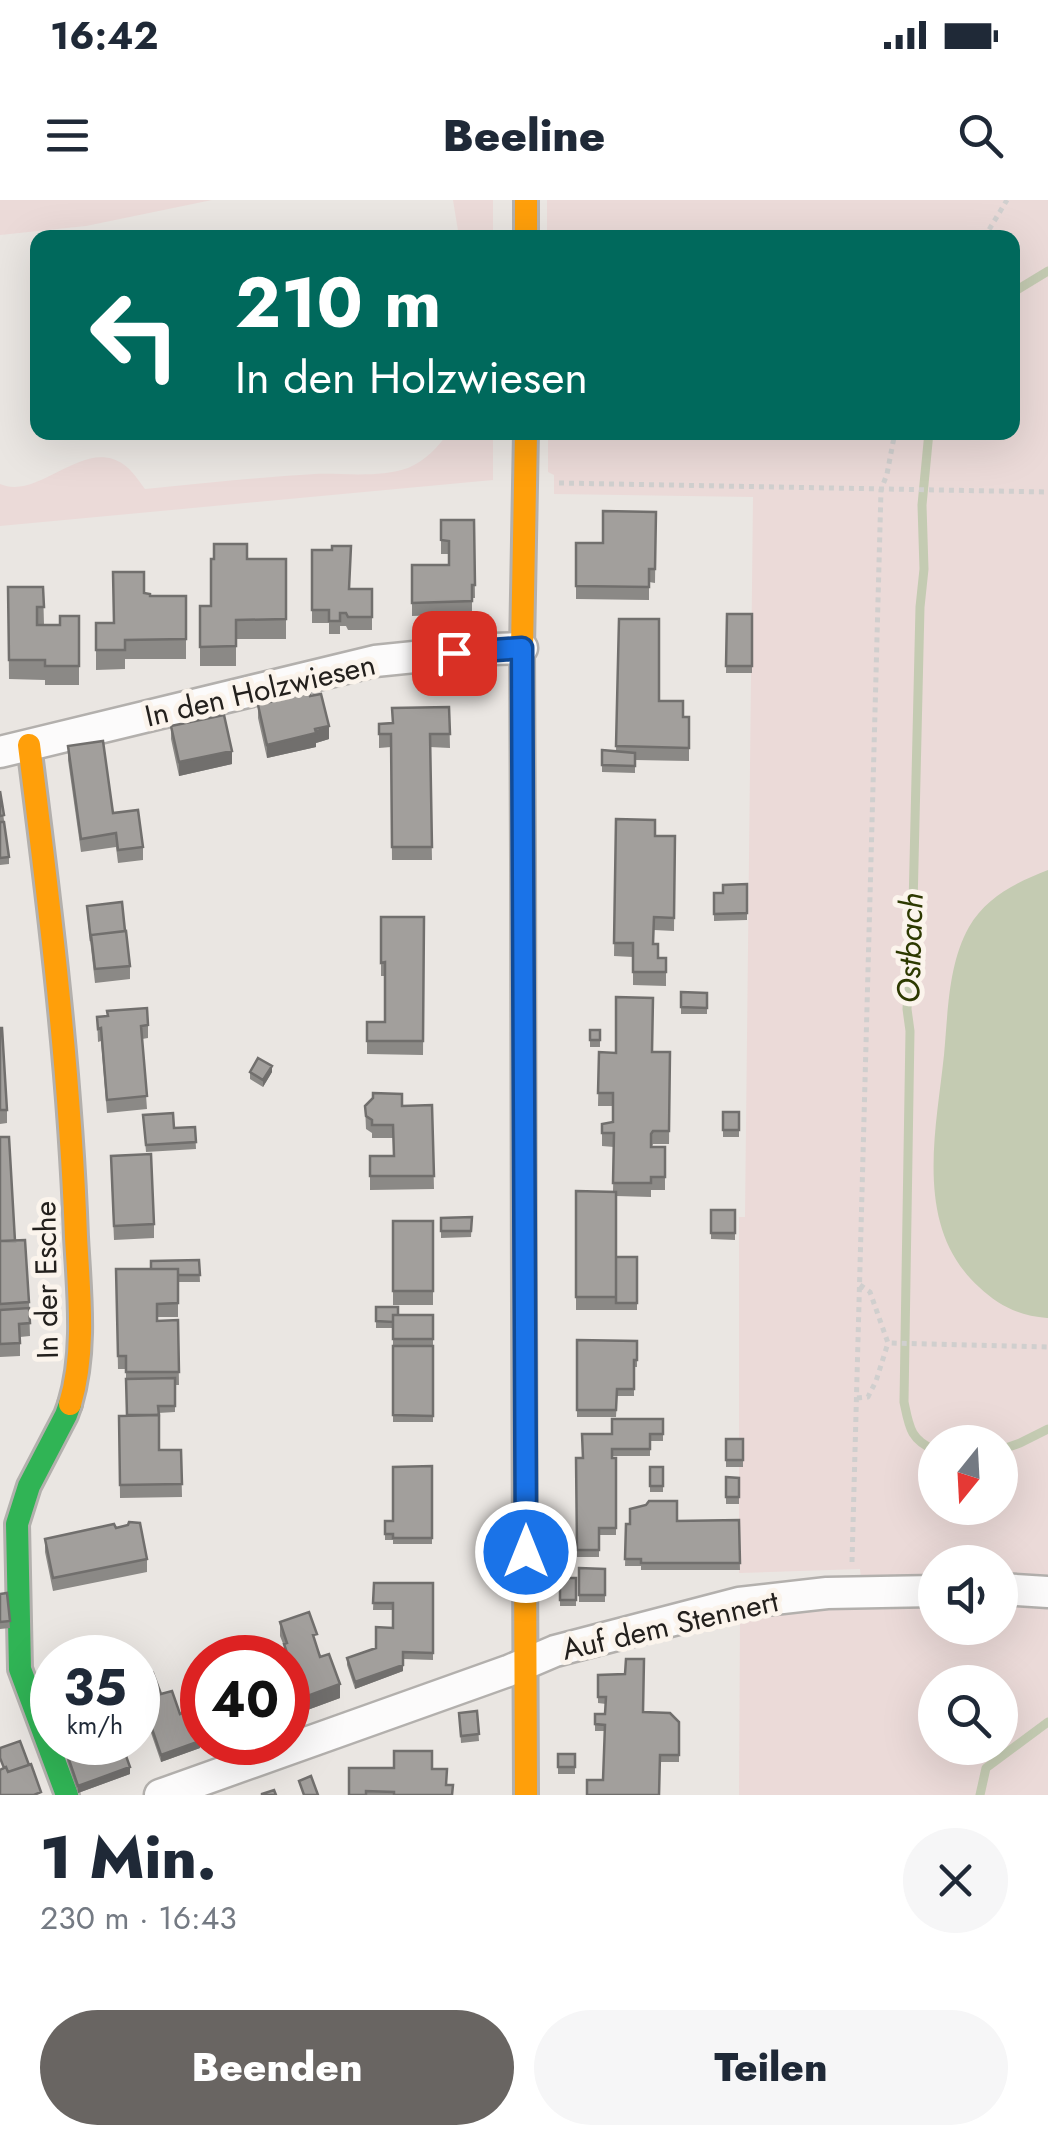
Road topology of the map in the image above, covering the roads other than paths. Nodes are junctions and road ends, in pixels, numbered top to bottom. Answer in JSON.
{"nodes":[{"id":1,"x":526,"y":200,"type":"edge"},
{"id":2,"x":526,"y":230,"type":"edge"},
{"id":3,"x":526,"y":440,"type":"edge"},
{"id":4,"x":522,"y":648,"type":"junction"},
{"id":5,"x":14,"y":748,"type":"edge"},
{"id":6,"x":1018,"y":1590,"type":"edge"},
{"id":7,"x":918,"y":1591,"type":"edge"},
{"id":8,"x":1048,"y":1592,"type":"edge"},
{"id":9,"x":526,"y":1662,"type":"junction"},
{"id":10,"x":67,"y":1795,"type":"edge"},
{"id":11,"x":160,"y":1795,"type":"edge"},
{"id":12,"x":526,"y":1795,"type":"edge"}],
"edges":[{"from":1,"to":2,"type":"street"},
{"from":3,"to":4,"type":"street"},
{"from":4,"to":5,"type":"street","name":"In den Holzwiesen"},
{"from":4,"to":9,"type":"street"},
{"from":5,"to":10,"type":"street","name":"In der Esche"},
{"from":6,"to":8,"type":"street"},
{"from":7,"to":9,"type":"street","name":"Auf dem Stennert"},
{"from":9,"to":11,"type":"street","name":"Auf dem Stennert"},
{"from":9,"to":12,"type":"street"}]}
